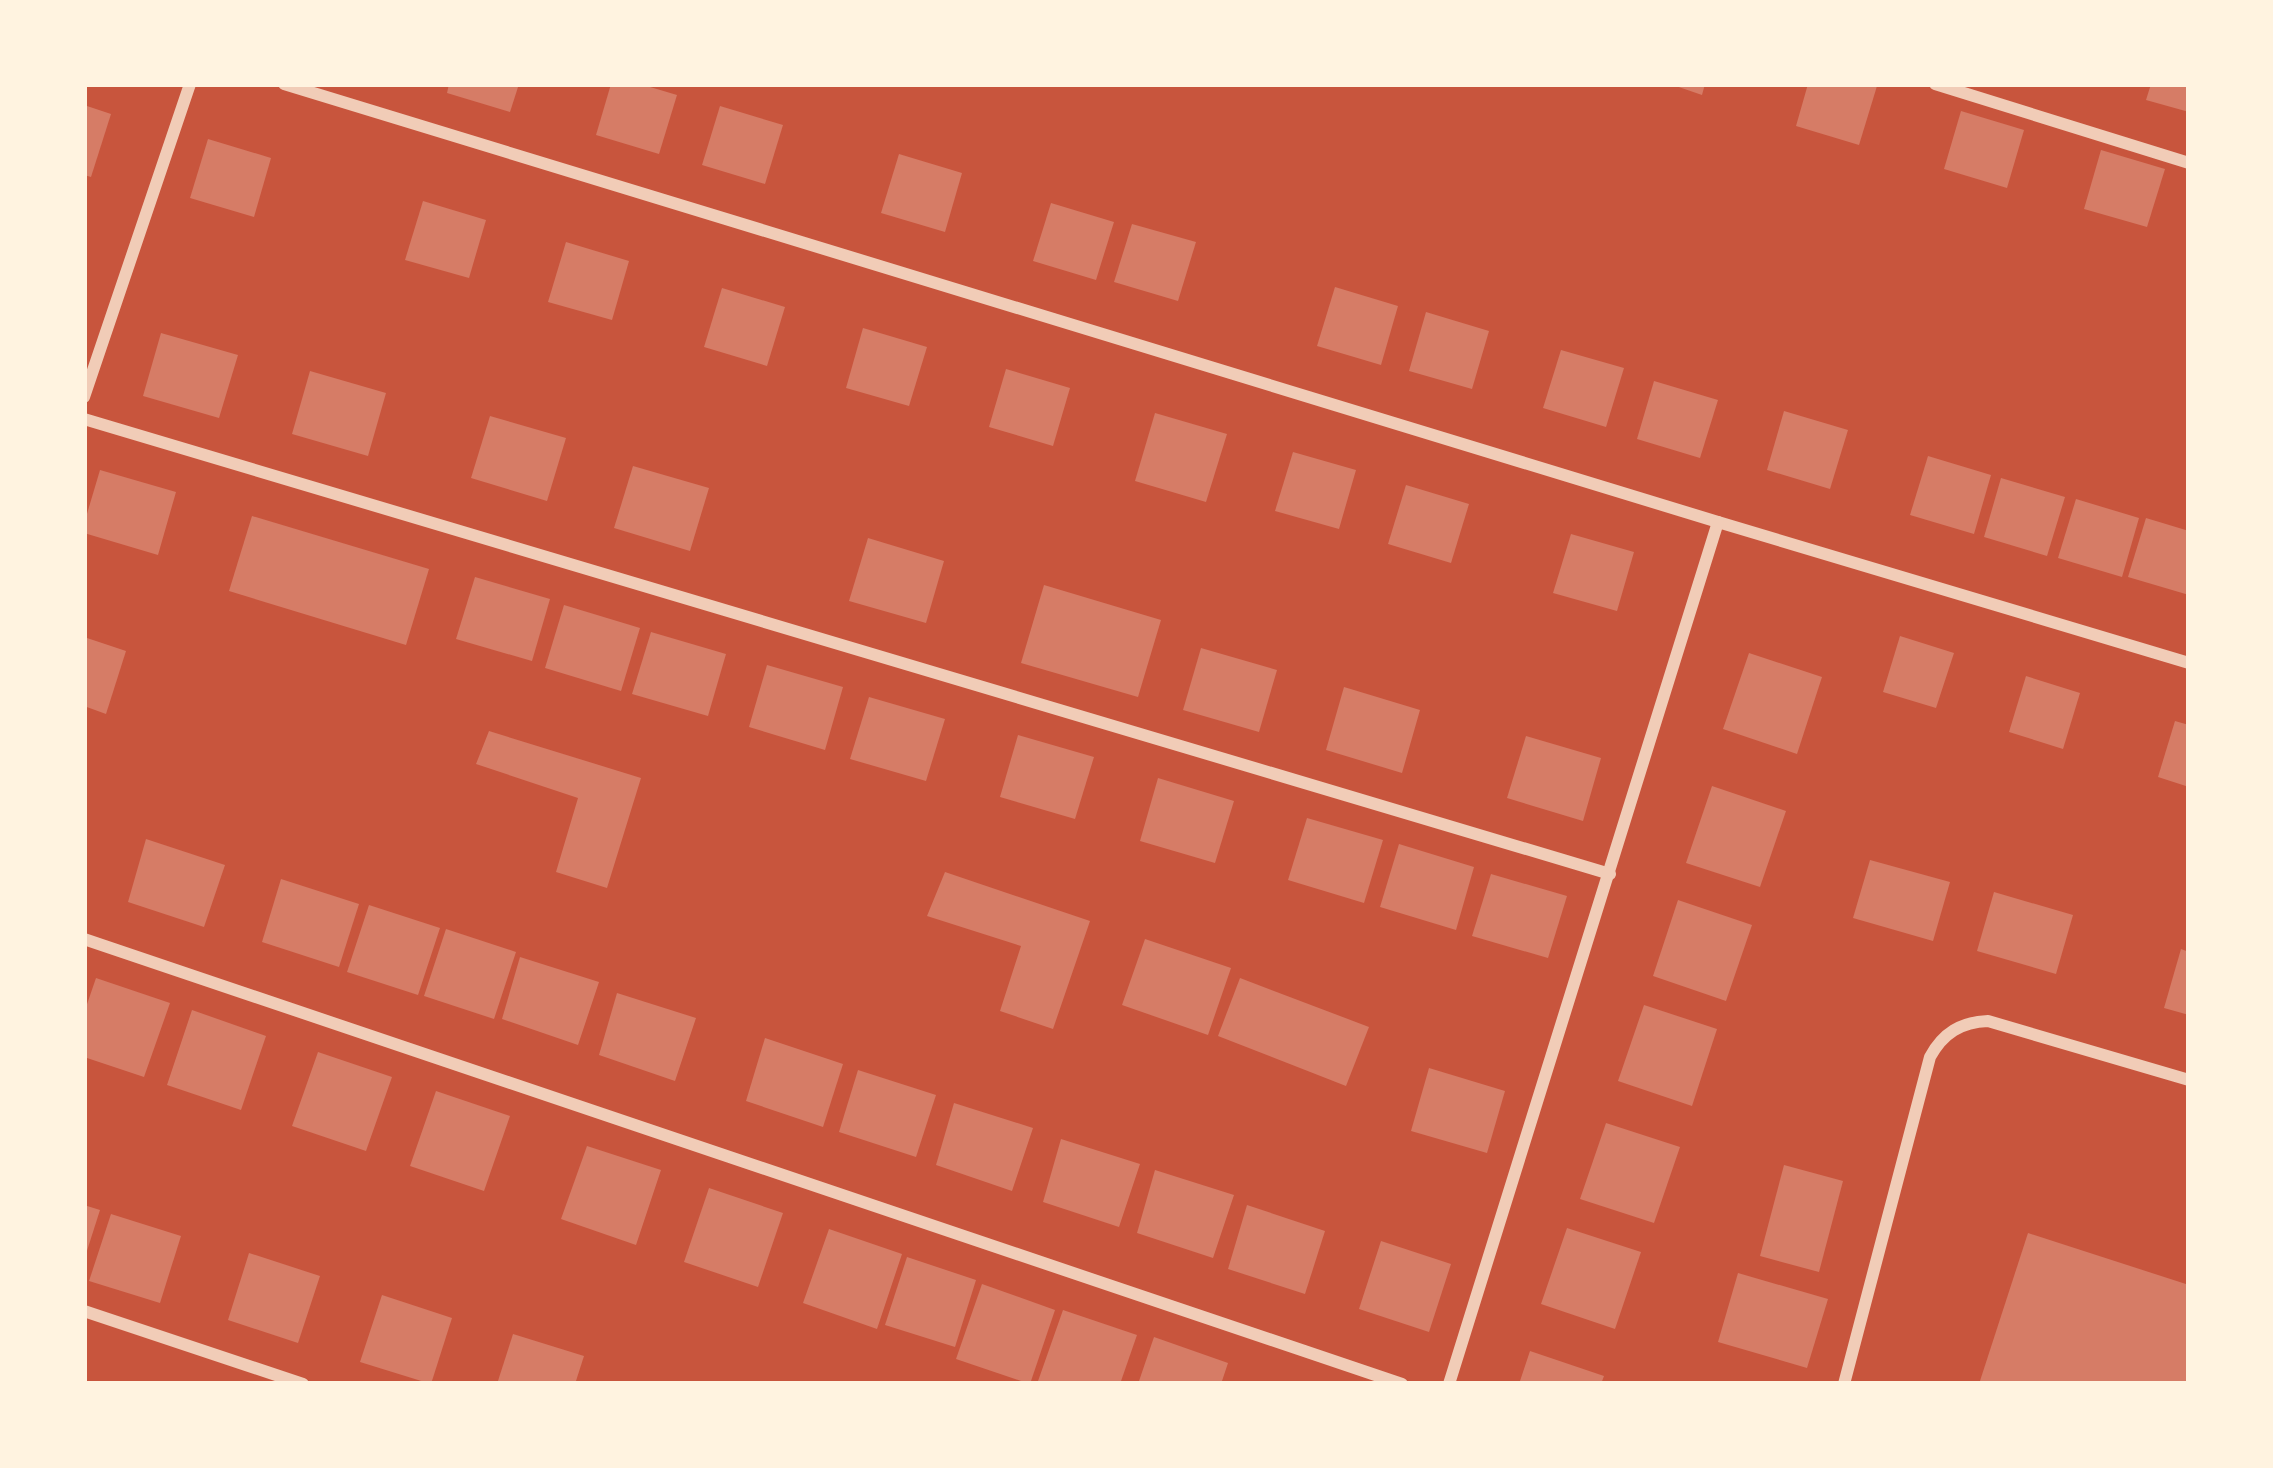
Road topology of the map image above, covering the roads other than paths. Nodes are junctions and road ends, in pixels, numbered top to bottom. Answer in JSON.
{"nodes":[{"id":1,"x":190,"y":84,"type":"edge"},
{"id":2,"x":284,"y":84,"type":"edge"},
{"id":3,"x":1935,"y":84,"type":"edge"},
{"id":4,"x":2189,"y":163,"type":"edge"},
{"id":5,"x":84,"y":398,"type":"edge"},
{"id":6,"x":84,"y":419,"type":"edge"},
{"id":7,"x":1718,"y":522,"type":"junction"},
{"id":8,"x":2189,"y":663,"type":"edge"},
{"id":9,"x":1610,"y":874,"type":"junction"},
{"id":10,"x":84,"y":939,"type":"edge"},
{"id":11,"x":2189,"y":1081,"type":"edge"},
{"id":12,"x":84,"y":1310,"type":"edge"},
{"id":13,"x":303,"y":1384,"type":"edge"},
{"id":14,"x":1402,"y":1384,"type":"edge"},
{"id":15,"x":1449,"y":1384,"type":"edge"},
{"id":16,"x":1844,"y":1384,"type":"edge"}],
"edges":[{"from":1,"to":5,"type":"street"},
{"from":2,"to":7,"type":"street"},
{"from":3,"to":4,"type":"street"},
{"from":6,"to":9,"type":"street"},
{"from":7,"to":8,"type":"street"},
{"from":7,"to":9,"type":"street"},
{"from":9,"to":15,"type":"street"},
{"from":10,"to":14,"type":"street"},
{"from":11,"to":16,"type":"street"},
{"from":12,"to":13,"type":"street"}]}
